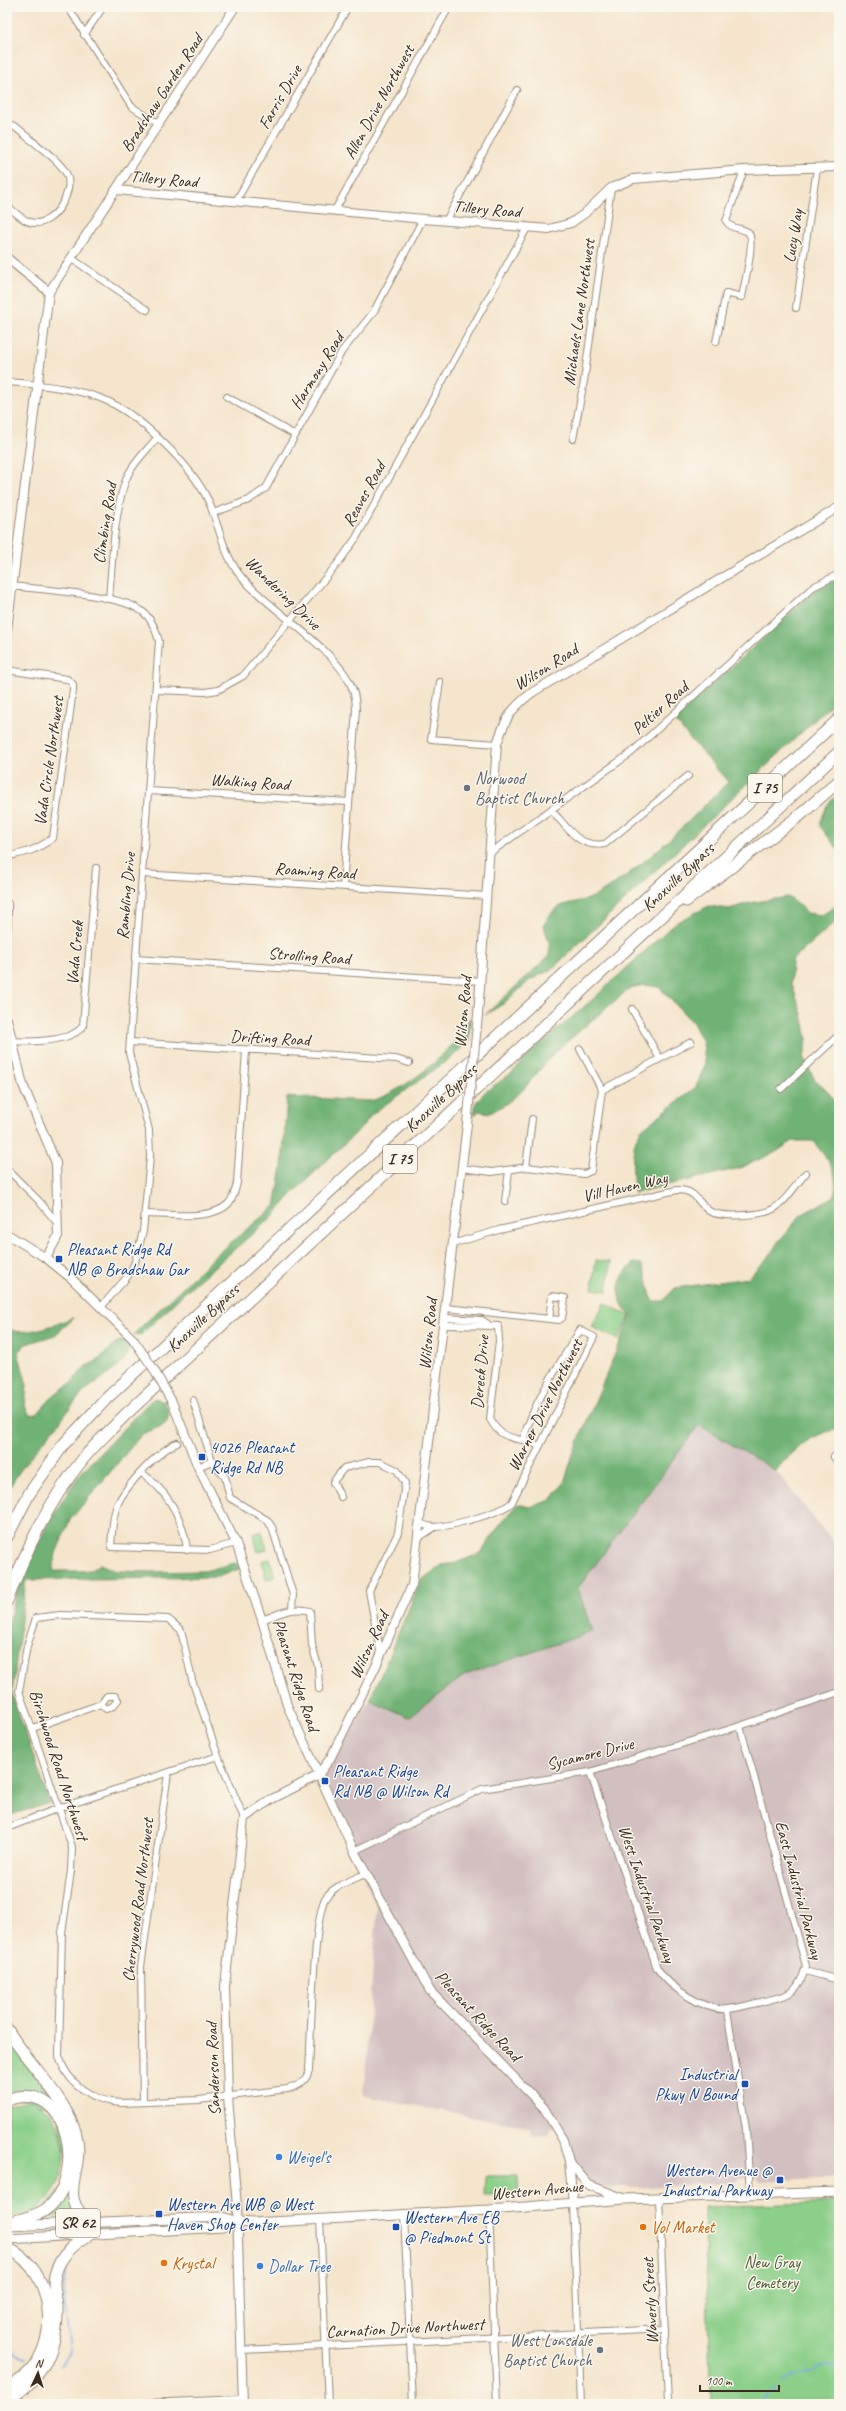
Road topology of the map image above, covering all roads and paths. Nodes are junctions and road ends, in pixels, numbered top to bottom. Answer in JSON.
{"nodes":[{"id":1,"x":68,"y":7,"type":"edge"},
{"id":2,"x":103,"y":7,"type":"edge"},
{"id":3,"x":235,"y":7,"type":"edge"},
{"id":4,"x":348,"y":7,"type":"edge"},
{"id":5,"x":449,"y":7,"type":"edge"},
{"id":6,"x":84,"y":36,"type":"junction"},
{"id":7,"x":517,"y":90,"type":"dead end"},
{"id":8,"x":7,"y":124,"type":"edge"},
{"id":9,"x":160,"y":125,"type":"junction"},
{"id":10,"x":839,"y":167,"type":"edge"},
{"id":11,"x":817,"y":168,"type":"junction"},
{"id":12,"x":744,"y":170,"type":"junction"},
{"id":13,"x":610,"y":188,"type":"junction"},
{"id":14,"x":117,"y":190,"type":"junction"},
{"id":15,"x":236,"y":200,"type":"junction"},
{"id":16,"x":7,"y":206,"type":"edge"},
{"id":17,"x":335,"y":210,"type":"junction"},
{"id":18,"x":423,"y":220,"type":"junction"},
{"id":19,"x":446,"y":221,"type":"junction"},
{"id":20,"x":527,"y":228,"type":"junction"},
{"id":21,"x":7,"y":258,"type":"edge"},
{"id":22,"x":71,"y":258,"type":"junction"},
{"id":23,"x":49,"y":292,"type":"junction"},
{"id":24,"x":796,"y":308,"type":"dead end"},
{"id":25,"x":147,"y":310,"type":"dead end"},
{"id":26,"x":716,"y":342,"type":"dead end"},
{"id":27,"x":7,"y":382,"type":"edge"},
{"id":28,"x":37,"y":385,"type":"junction"},
{"id":29,"x":227,"y":397,"type":"dead end"},
{"id":30,"x":295,"y":435,"type":"junction"},
{"id":31,"x":157,"y":438,"type":"junction"},
{"id":32,"x":574,"y":439,"type":"dead end"},
{"id":33,"x":839,"y":507,"type":"edge"},
{"id":34,"x":213,"y":513,"type":"junction"},
{"id":35,"x":839,"y":574,"type":"edge"},
{"id":36,"x":12,"y":586,"type":"junction"},
{"id":37,"x":109,"y":599,"type":"junction"},
{"id":38,"x":288,"y":620,"type":"junction"},
{"id":39,"x":7,"y":630,"type":"edge"},
{"id":40,"x":7,"y":670,"type":"edge"},
{"id":41,"x":440,"y":682,"type":"dead end"},
{"id":42,"x":156,"y":690,"type":"junction"},
{"id":43,"x":839,"y":719,"type":"edge"},
{"id":44,"x":497,"y":744,"type":"junction"},
{"id":45,"x":839,"y":752,"type":"edge"},
{"id":46,"x":688,"y":776,"type":"dead end"},
{"id":47,"x":839,"y":781,"type":"edge"},
{"id":48,"x":148,"y":791,"type":"junction"},
{"id":49,"x":349,"y":802,"type":"junction"},
{"id":50,"x":552,"y":811,"type":"junction"},
{"id":51,"x":490,"y":852,"type":"junction"},
{"id":52,"x":7,"y":856,"type":"edge"},
{"id":53,"x":96,"y":868,"type":"dead end"},
{"id":54,"x":142,"y":874,"type":"junction"},
{"id":55,"x":343,"y":886,"type":"junction"},
{"id":56,"x":486,"y":896,"type":"junction"},
{"id":57,"x":7,"y":904,"type":"edge"},
{"id":58,"x":666,"y":911,"type":"junction"},
{"id":59,"x":7,"y":927,"type":"edge"},
{"id":60,"x":135,"y":959,"type":"junction"},
{"id":61,"x":481,"y":981,"type":"junction"},
{"id":62,"x":632,"y":1009,"type":"dead end"},
{"id":63,"x":7,"y":1018,"type":"edge"},
{"id":64,"x":839,"y":1035,"type":"edge"},
{"id":65,"x":9,"y":1041,"type":"edge"},
{"id":66,"x":130,"y":1042,"type":"junction"},
{"id":67,"x":691,"y":1042,"type":"dead end"},
{"id":68,"x":580,"y":1049,"type":"dead end"},
{"id":69,"x":246,"y":1051,"type":"junction"},
{"id":70,"x":660,"y":1059,"type":"junction"},
{"id":71,"x":409,"y":1063,"type":"dead end"},
{"id":72,"x":781,"y":1089,"type":"dead end"},
{"id":73,"x":602,"y":1090,"type":"junction"},
{"id":74,"x":532,"y":1119,"type":"dead end"},
{"id":75,"x":526,"y":1167,"type":"junction"},
{"id":76,"x":7,"y":1168,"type":"edge"},
{"id":77,"x":461,"y":1168,"type":"junction"},
{"id":78,"x":509,"y":1170,"type":"junction"},
{"id":79,"x":806,"y":1173,"type":"dead end"},
{"id":80,"x":505,"y":1201,"type":"dead end"},
{"id":81,"x":145,"y":1214,"type":"junction"},
{"id":82,"x":58,"y":1224,"type":"junction"},
{"id":83,"x":7,"y":1234,"type":"edge"},
{"id":84,"x":452,"y":1244,"type":"junction"},
{"id":85,"x":46,"y":1258,"type":"junction"},
{"id":86,"x":102,"y":1306,"type":"junction"},
{"id":87,"x":446,"y":1308,"type":"junction"},
{"id":88,"x":549,"y":1319,"type":"dead end"},
{"id":89,"x":444,"y":1322,"type":"junction"},
{"id":90,"x":193,"y":1400,"type":"dead end"},
{"id":91,"x":523,"y":1440,"type":"junction"},
{"id":92,"x":177,"y":1443,"type":"dead end"},
{"id":93,"x":539,"y":1446,"type":"junction"},
{"id":94,"x":834,"y":1458,"type":"dead end"},
{"id":95,"x":212,"y":1462,"type":"junction"},
{"id":96,"x":839,"y":1463,"type":"edge"},
{"id":97,"x":198,"y":1467,"type":"junction"},
{"id":98,"x":142,"y":1473,"type":"junction"},
{"id":99,"x":341,"y":1497,"type":"dead end"},
{"id":100,"x":420,"y":1523,"type":"junction"},
{"id":101,"x":435,"y":1527,"type":"junction"},
{"id":102,"x":7,"y":1537,"type":"edge"},
{"id":103,"x":418,"y":1538,"type":"junction"},
{"id":104,"x":236,"y":1543,"type":"junction"},
{"id":105,"x":187,"y":1550,"type":"junction"},
{"id":106,"x":7,"y":1601,"type":"edge"},
{"id":107,"x":292,"y":1609,"type":"junction"},
{"id":108,"x":262,"y":1620,"type":"junction"},
{"id":109,"x":381,"y":1656,"type":"junction"},
{"id":110,"x":319,"y":1688,"type":"dead end"},
{"id":111,"x":839,"y":1692,"type":"edge"},
{"id":112,"x":101,"y":1704,"type":"dead end"},
{"id":113,"x":740,"y":1726,"type":"junction"},
{"id":114,"x":33,"y":1728,"type":"junction"},
{"id":115,"x":218,"y":1756,"type":"junction"},
{"id":116,"x":590,"y":1772,"type":"junction"},
{"id":117,"x":168,"y":1773,"type":"junction"},
{"id":118,"x":317,"y":1776,"type":"junction"},
{"id":119,"x":59,"y":1808,"type":"junction"},
{"id":120,"x":244,"y":1818,"type":"junction"},
{"id":121,"x":7,"y":1828,"type":"edge"},
{"id":122,"x":354,"y":1852,"type":"junction"},
{"id":123,"x":365,"y":1874,"type":"junction"},
{"id":124,"x":805,"y":1971,"type":"junction"},
{"id":125,"x":839,"y":1980,"type":"edge"},
{"id":126,"x":727,"y":2010,"type":"junction"},
{"id":127,"x":7,"y":2029,"type":"edge"},
{"id":128,"x":228,"y":2097,"type":"junction"},
{"id":129,"x":7,"y":2100,"type":"edge"},
{"id":130,"x":143,"y":2102,"type":"junction"},
{"id":131,"x":569,"y":2161,"type":"junction"},
{"id":132,"x":839,"y":2192,"type":"edge"},
{"id":133,"x":750,"y":2194,"type":"junction"},
{"id":134,"x":659,"y":2198,"type":"junction"},
{"id":135,"x":625,"y":2199,"type":"junction"},
{"id":136,"x":573,"y":2204,"type":"junction"},
{"id":137,"x":489,"y":2210,"type":"junction"},
{"id":138,"x":404,"y":2215,"type":"junction"},
{"id":139,"x":320,"y":2218,"type":"junction"},
{"id":140,"x":237,"y":2222,"type":"junction"},
{"id":141,"x":7,"y":2223,"type":"edge"},
{"id":142,"x":7,"y":2226,"type":"edge"},
{"id":143,"x":92,"y":2228,"type":"junction"},
{"id":144,"x":7,"y":2239,"type":"edge"},
{"id":145,"x":7,"y":2248,"type":"edge"},
{"id":146,"x":665,"y":2329,"type":"junction"},
{"id":147,"x":580,"y":2333,"type":"junction"},
{"id":148,"x":494,"y":2337,"type":"junction"},
{"id":149,"x":410,"y":2342,"type":"junction"},
{"id":150,"x":325,"y":2346,"type":"junction"},
{"id":151,"x":242,"y":2350,"type":"junction"},
{"id":152,"x":7,"y":2387,"type":"edge"},
{"id":153,"x":7,"y":2400,"type":"edge"},
{"id":154,"x":243,"y":2402,"type":"edge"},
{"id":155,"x":121,"y":2404,"type":"edge"},
{"id":156,"x":328,"y":2404,"type":"edge"},
{"id":157,"x":413,"y":2404,"type":"edge"},
{"id":158,"x":498,"y":2404,"type":"edge"},
{"id":159,"x":581,"y":2404,"type":"edge"},
{"id":160,"x":668,"y":2404,"type":"edge"}],
"edges":[{"from":1,"to":6,"type":"street"},
{"from":2,"to":6,"type":"street"},
{"from":3,"to":9,"type":"street","name":"Bradshaw Garden Road"},
{"from":4,"to":15,"type":"street","name":"Farris Drive"},
{"from":5,"to":17,"type":"street","name":"Allen Drive Northwest"},
{"from":6,"to":9,"type":"street"},
{"from":7,"to":19,"type":"street"},
{"from":8,"to":16,"type":"street"},
{"from":9,"to":14,"type":"street","name":"Bradshaw Garden Road"},
{"from":10,"to":11,"type":"street","name":"Tillery Road"},
{"from":11,"to":12,"type":"street","name":"Tillery Road"},
{"from":11,"to":24,"type":"street","name":"Lucy Way"},
{"from":12,"to":13,"type":"street","name":"Tillery Road"},
{"from":12,"to":26,"type":"street"},
{"from":13,"to":20,"type":"street","name":"Tillery Road"},
{"from":13,"to":32,"type":"street","name":"Michaels Lane Northwest"},
{"from":14,"to":15,"type":"street","name":"Tillery Road"},
{"from":14,"to":22,"type":"street","name":"Bradshaw Garden Road"},
{"from":15,"to":17,"type":"street","name":"Tillery Road"},
{"from":17,"to":18,"type":"street","name":"Tillery Road"},
{"from":18,"to":19,"type":"street","name":"Tillery Road"},
{"from":18,"to":30,"type":"street","name":"Harmony Road"},
{"from":19,"to":20,"type":"street","name":"Tillery Road"},
{"from":20,"to":38,"type":"street","name":"Reaves Road"},
{"from":21,"to":23,"type":"street"},
{"from":22,"to":23,"type":"street","name":"Bradshaw Garden Road"},
{"from":22,"to":25,"type":"street"},
{"from":23,"to":28,"type":"street","name":"Bradshaw Garden Road"},
{"from":27,"to":28,"type":"street","name":"Wandering Drive"},
{"from":28,"to":31,"type":"street","name":"Wandering Drive"},
{"from":28,"to":36,"type":"street","name":"Bradshaw Garden Road"},
{"from":29,"to":30,"type":"street"},
{"from":30,"to":34,"type":"street","name":"Harmony Road"},
{"from":31,"to":34,"type":"street","name":"Wandering Drive"},
{"from":31,"to":37,"type":"street","name":"Climbing Road"},
{"from":33,"to":44,"type":"street","name":"Wilson Road"},
{"from":34,"to":38,"type":"street","name":"Wandering Drive"},
{"from":35,"to":50,"type":"street","name":"Peltier Road"},
{"from":36,"to":37,"type":"street","name":"Rambling Drive"},
{"from":36,"to":39,"type":"street","name":"Bradshaw Garden Road"},
{"from":37,"to":42,"type":"street","name":"Rambling Drive"},
{"from":38,"to":42,"type":"street","name":"Reaves Road"},
{"from":38,"to":49,"type":"street","name":"Wandering Drive"},
{"from":40,"to":52,"type":"street","name":"Vada Circle Northwest"},
{"from":41,"to":44,"type":"street"},
{"from":42,"to":48,"type":"street","name":"Rambling Drive"},
{"from":43,"to":102,"type":"highway","name":"Knoxville Bypass","number":"I 75"},
{"from":44,"to":51,"type":"street","name":"Wilson Road"},
{"from":45,"to":58,"type":"highway","name":"Knoxville Bypass","number":"I 75"},
{"from":46,"to":50,"type":"street"},
{"from":47,"to":58,"type":"highway"},
{"from":48,"to":49,"type":"street","name":"Walking Road"},
{"from":48,"to":54,"type":"street","name":"Rambling Drive"},
{"from":49,"to":55,"type":"street","name":"Wandering Drive"},
{"from":50,"to":51,"type":"street","name":"Peltier Road"},
{"from":51,"to":56,"type":"street","name":"Wilson Road"},
{"from":53,"to":65,"type":"street","name":"Vada Creek"},
{"from":54,"to":55,"type":"street","name":"Roaming Road"},
{"from":54,"to":60,"type":"street","name":"Rambling Drive"},
{"from":55,"to":56,"type":"street","name":"Roaming Road"},
{"from":56,"to":61,"type":"street","name":"Wilson Road"},
{"from":57,"to":59,"type":"street"},
{"from":58,"to":106,"type":"highway","name":"Knoxville Bypass","number":"I 75"},
{"from":60,"to":61,"type":"street","name":"Strolling Road"},
{"from":60,"to":66,"type":"street","name":"Rambling Drive"},
{"from":61,"to":77,"type":"street","name":"Wilson Road","bridge":true},
{"from":62,"to":70,"type":"street"},
{"from":63,"to":65,"type":"street"},
{"from":64,"to":72,"type":"street"},
{"from":65,"to":82,"type":"street"},
{"from":66,"to":69,"type":"street","name":"Drifting Road"},
{"from":66,"to":81,"type":"street","name":"Rambling Drive"},
{"from":67,"to":70,"type":"street"},
{"from":68,"to":73,"type":"street"},
{"from":69,"to":71,"type":"street","name":"Drifting Road"},
{"from":69,"to":81,"type":"street"},
{"from":70,"to":73,"type":"street"},
{"from":73,"to":75,"type":"street"},
{"from":74,"to":75,"type":"street"},
{"from":75,"to":78,"type":"street"},
{"from":76,"to":82,"type":"street"},
{"from":77,"to":78,"type":"street"},
{"from":77,"to":84,"type":"street","name":"Wilson Road"},
{"from":78,"to":80,"type":"street"},
{"from":79,"to":84,"type":"street","name":"Vill Haven Way"},
{"from":81,"to":86,"type":"street","name":"Rambling Drive"},
{"from":82,"to":85,"type":"street"},
{"from":83,"to":85,"type":"street","name":"Pleasant Ridge Road"},
{"from":84,"to":87,"type":"street","name":"Wilson Road"},
{"from":85,"to":86,"type":"street","name":"Pleasant Ridge Road"},
{"from":86,"to":97,"type":"street","name":"Pleasant Ridge Road","bridge":true},
{"from":87,"to":88,"type":"street"},
{"from":87,"to":89,"type":"street","name":"Wilson Road"},
{"from":89,"to":91,"type":"street","name":"Dereck Drive"},
{"from":89,"to":100,"type":"street","name":"Wilson Road"},
{"from":90,"to":95,"type":"street"},
{"from":91,"to":93,"type":"street","name":"Dereck Drive"},
{"from":91,"to":93,"type":"street","name":"Warner Drive Northwest"},
{"from":92,"to":98,"type":"street"},
{"from":93,"to":101,"type":"street","name":"Warner Drive Northwest"},
{"from":94,"to":96,"type":"street"},
{"from":95,"to":97,"type":"street"},
{"from":95,"to":107,"type":"street"},
{"from":97,"to":104,"type":"street","name":"Pleasant Ridge Road"},
{"from":98,"to":105,"type":"street"},
{"from":98,"to":105,"type":"street"},
{"from":99,"to":109,"type":"street"},
{"from":100,"to":101,"type":"street","name":"Warner Drive Northwest"},
{"from":100,"to":103,"type":"street","name":"Wilson Road"},
{"from":101,"to":103,"type":"street"},
{"from":103,"to":109,"type":"street","name":"Wilson Road"},
{"from":104,"to":105,"type":"street"},
{"from":104,"to":108,"type":"street","name":"Pleasant Ridge Road"},
{"from":107,"to":108,"type":"street"},
{"from":107,"to":110,"type":"street"},
{"from":108,"to":118,"type":"street","name":"Pleasant Ridge Road"},
{"from":109,"to":118,"type":"street","name":"Wilson Road"},
{"from":111,"to":113,"type":"street","name":"Sycamore Drive"},
{"from":112,"to":114,"type":"street"},
{"from":113,"to":116,"type":"street","name":"Sycamore Drive"},
{"from":113,"to":124,"type":"street","name":"East Industrial Parkway"},
{"from":114,"to":115,"type":"street","name":"Birchwood Road Northwest"},
{"from":114,"to":119,"type":"street","name":"Birchwood Road Northwest"},
{"from":115,"to":117,"type":"street"},
{"from":115,"to":120,"type":"street"},
{"from":116,"to":122,"type":"street","name":"Sycamore Drive"},
{"from":116,"to":126,"type":"street","name":"West Industrial Parkway"},
{"from":117,"to":119,"type":"street"},
{"from":117,"to":130,"type":"street","name":"Cherrywood Road Northwest"},
{"from":118,"to":120,"type":"street"},
{"from":118,"to":122,"type":"street","name":"Pleasant Ridge Road"},
{"from":119,"to":121,"type":"street"},
{"from":119,"to":130,"type":"street","name":"Birchwood Road Northwest"},
{"from":120,"to":128,"type":"street","name":"Sanderson Road"},
{"from":122,"to":123,"type":"street","name":"Pleasant Ridge Road"},
{"from":123,"to":128,"type":"street","name":"Birchwood Road Northwest"},
{"from":123,"to":131,"type":"street","name":"Pleasant Ridge Road"},
{"from":124,"to":125,"type":"street"},
{"from":124,"to":126,"type":"street","name":"East Industrial Parkway"},
{"from":126,"to":133,"type":"street"},
{"from":127,"to":143,"type":"highway"},
{"from":128,"to":130,"type":"street","name":"Birchwood Road Northwest"},
{"from":128,"to":140,"type":"street","name":"Sanderson Road"},
{"from":129,"to":141,"type":"highway"},
{"from":131,"to":135,"type":"street"},
{"from":131,"to":136,"type":"street","name":"Pleasant Ridge Road"},
{"from":132,"to":133,"type":"main road","name":"Western Avenue","number":"SR 62"},
{"from":133,"to":134,"type":"main road","name":"Western Avenue","number":"SR 62"},
{"from":134,"to":135,"type":"main road","name":"Western Avenue","number":"SR 62"},
{"from":134,"to":146,"type":"street","name":"Waverly Street"},
{"from":135,"to":136,"type":"main road","name":"Western Avenue","number":"SR 62"},
{"from":136,"to":137,"type":"main road","name":"Western Avenue","number":"SR 62"},
{"from":136,"to":147,"type":"street"},
{"from":137,"to":138,"type":"main road","name":"Western Avenue","number":"SR 62"},
{"from":137,"to":148,"type":"street"},
{"from":138,"to":139,"type":"main road","name":"Western Avenue","number":"SR 62"},
{"from":138,"to":149,"type":"street"},
{"from":139,"to":140,"type":"main road","name":"Western Avenue","number":"SR 62"},
{"from":139,"to":150,"type":"street"},
{"from":140,"to":143,"type":"main road","name":"Western Avenue","number":"SR 62"},
{"from":140,"to":151,"type":"street","name":"Sanderson Road"},
{"from":142,"to":143,"type":"main road","name":"Western Avenue","number":"SR 62"},
{"from":143,"to":144,"type":"main road","name":"Western Avenue","number":"SR 62"},
{"from":143,"to":153,"type":"highway"},
{"from":145,"to":152,"type":"highway"},
{"from":146,"to":147,"type":"street","name":"Carnation Drive Northwest"},
{"from":146,"to":160,"type":"street","name":"Waverly Street"},
{"from":147,"to":148,"type":"street","name":"Carnation Drive Northwest"},
{"from":147,"to":159,"type":"street"},
{"from":148,"to":149,"type":"street","name":"Carnation Drive Northwest"},
{"from":148,"to":158,"type":"street"},
{"from":149,"to":150,"type":"street","name":"Carnation Drive Northwest"},
{"from":149,"to":157,"type":"street"},
{"from":150,"to":151,"type":"street","name":"Carnation Drive Northwest"},
{"from":150,"to":156,"type":"street"},
{"from":151,"to":154,"type":"street","name":"Sanderson Road"},
{"from":154,"to":155,"type":"street"}]}
